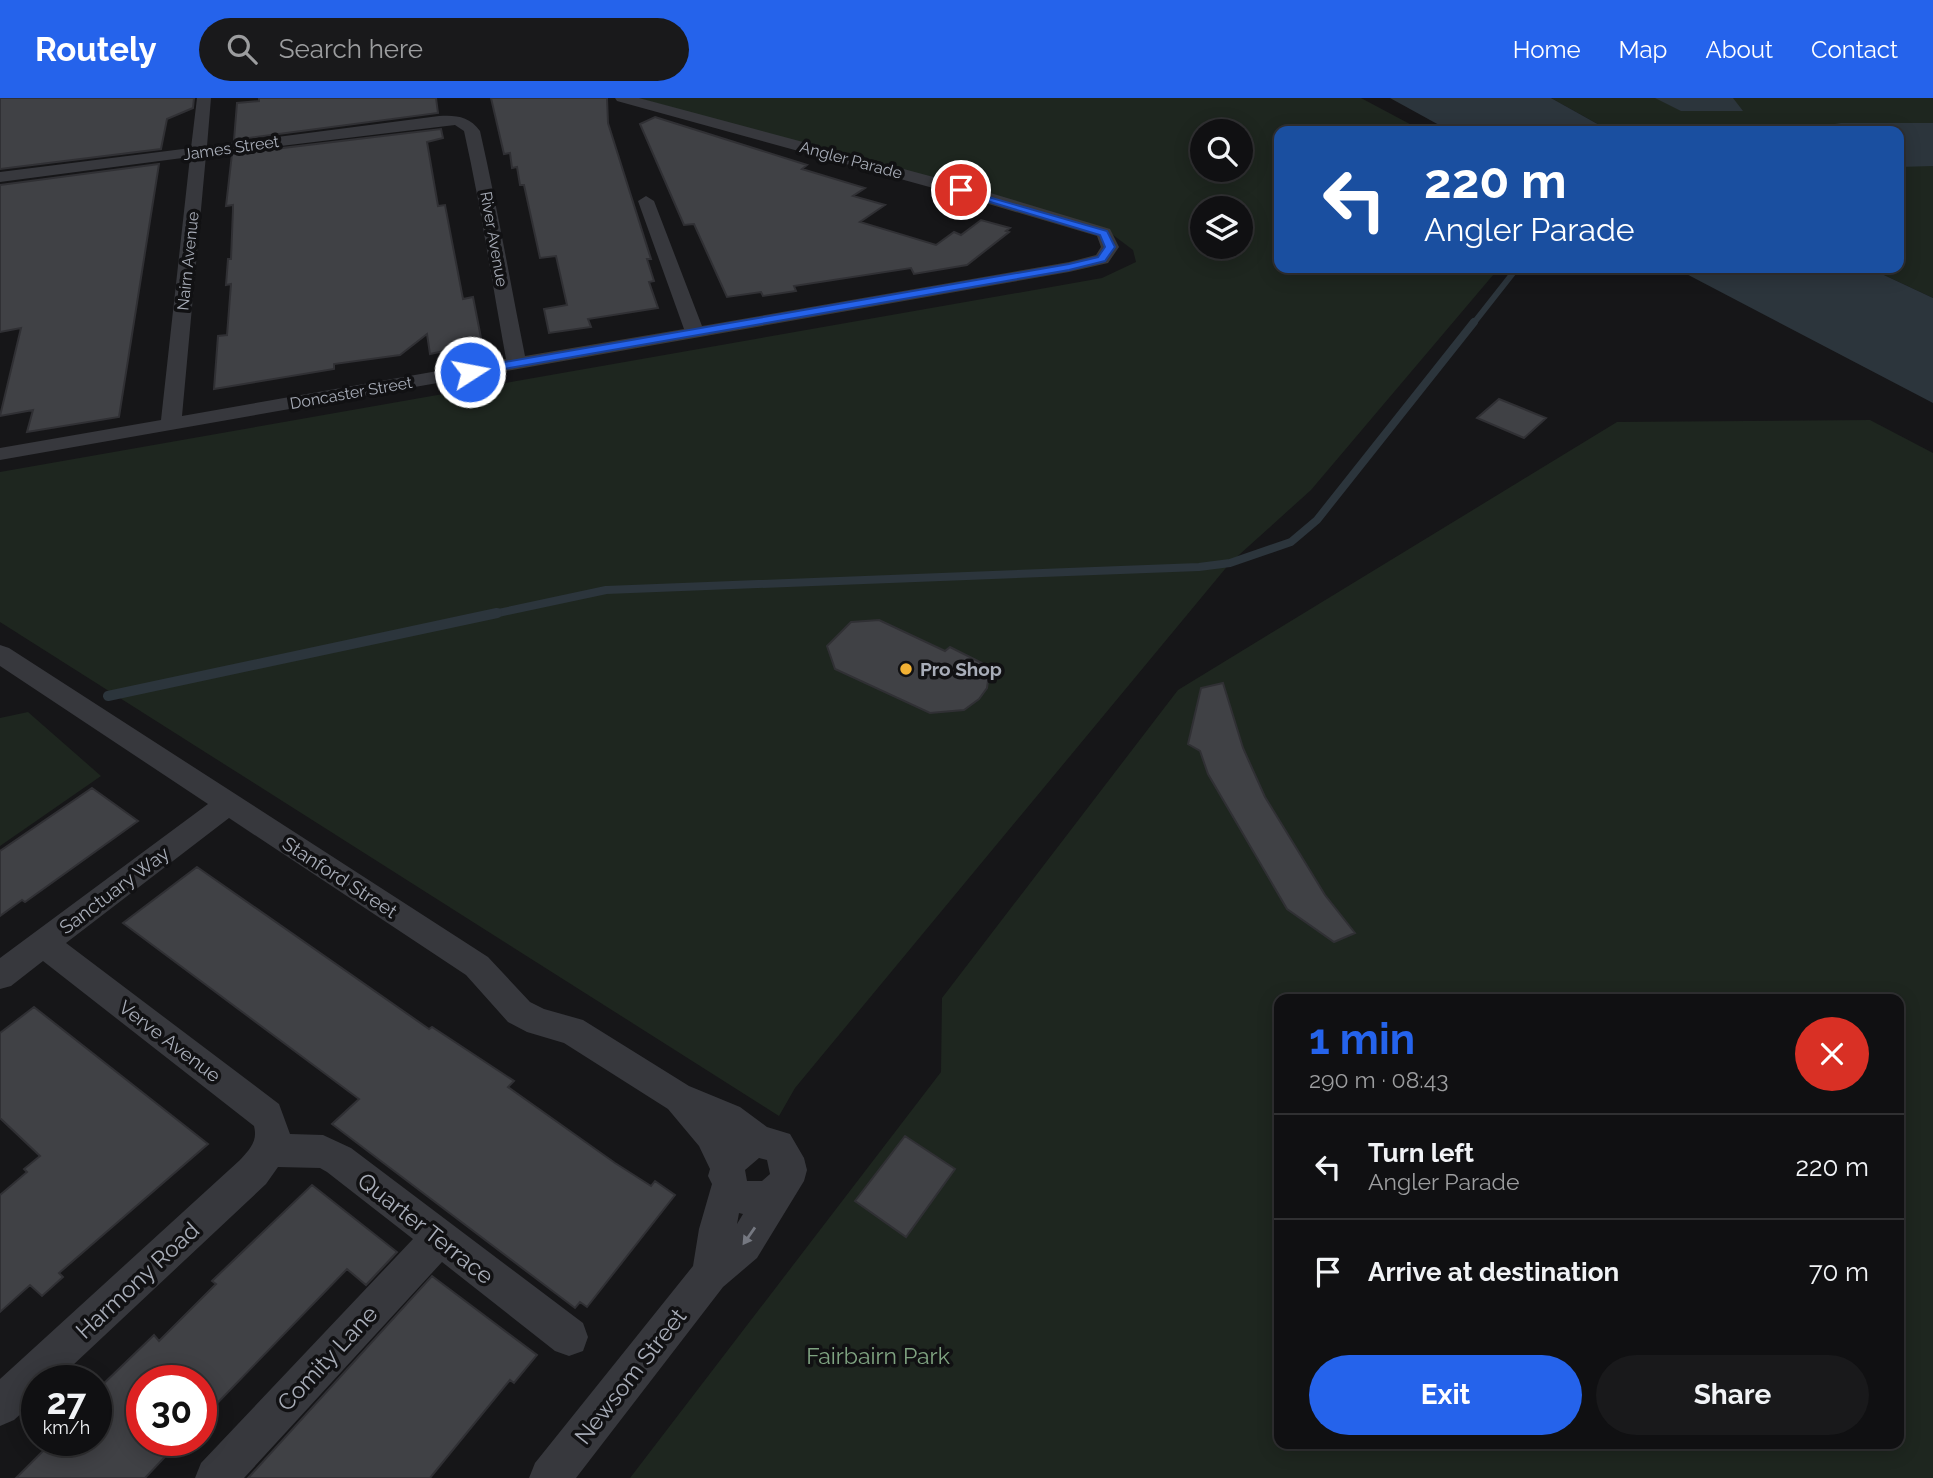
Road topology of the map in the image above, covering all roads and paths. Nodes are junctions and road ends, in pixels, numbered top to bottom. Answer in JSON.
{"nodes":[{"id":1,"x":204,"y":98,"type":"edge"},
{"id":2,"x":622,"y":98,"type":"edge"},
{"id":3,"x":461,"y":121,"type":"joint"},
{"id":4,"x":198,"y":152,"type":"junction"},
{"id":5,"x":0,"y":177,"type":"edge"},
{"id":6,"x":646,"y":201,"type":"dead end"},
{"id":7,"x":1110,"y":247,"type":"joint"},
{"id":8,"x":694,"y":331,"type":"junction"},
{"id":9,"x":517,"y":363,"type":"junction"},
{"id":10,"x":171,"y":424,"type":"junction"},
{"id":11,"x":0,"y":454,"type":"edge"},
{"id":12,"x":0,"y":654,"type":"edge"},
{"id":13,"x":228,"y":804,"type":"junction"},
{"id":14,"x":43,"y":943,"type":"junction"},
{"id":15,"x":0,"y":976,"type":"edge"},
{"id":16,"x":677,"y":1097,"type":"junction"},
{"id":17,"x":759,"y":1142,"type":"junction"},
{"id":18,"x":271,"y":1150,"type":"junction"},
{"id":19,"x":728,"y":1176,"type":"junction"},
{"id":20,"x":780,"y":1190,"type":"junction"},
{"id":21,"x":438,"y":1239,"type":"junction"},
{"id":22,"x":710,"y":1274,"type":"junction"},
{"id":23,"x":569,"y":1337,"type":"dead end"},
{"id":24,"x":0,"y":1406,"type":"edge"},
{"id":25,"x":216,"y":1478,"type":"edge"},
{"id":26,"x":550,"y":1478,"type":"edge"}],
"edges":[{"from":1,"to":4,"type":"street","name":"Nairn Avenue"},
{"from":2,"to":7,"type":"street","name":"Angler Parade"},
{"from":3,"to":4,"type":"street","name":"James Street"},
{"from":3,"to":9,"type":"street","name":"River Avenue"},
{"from":4,"to":5,"type":"street","name":"James Street"},
{"from":4,"to":10,"type":"street","name":"Nairn Avenue"},
{"from":6,"to":8,"type":"street"},
{"from":7,"to":8,"type":"street","name":"Doncaster Street"},
{"from":8,"to":9,"type":"street","name":"Doncaster Street"},
{"from":9,"to":10,"type":"street","name":"Doncaster Street"},
{"from":10,"to":11,"type":"street","name":"Doncaster Street"},
{"from":12,"to":13,"type":"street","name":"Stanford Street"},
{"from":13,"to":14,"type":"street","name":"Sanctuary Way"},
{"from":13,"to":16,"type":"street","name":"Stanford Street"},
{"from":14,"to":15,"type":"street","name":"Sanctuary Way"},
{"from":14,"to":18,"type":"street","name":"Verve Avenue"},
{"from":16,"to":17,"type":"street","name":"Stanford Street"},
{"from":16,"to":19,"type":"street","name":"Stanford Street"},
{"from":17,"to":19,"type":"street"},
{"from":17,"to":20,"type":"street"},
{"from":18,"to":21,"type":"street","name":"Quarter Terrace"},
{"from":18,"to":24,"type":"street","name":"Harmony Road"},
{"from":19,"to":20,"type":"street"},
{"from":19,"to":22,"type":"street","name":"Newsom Street"},
{"from":20,"to":22,"type":"street","name":"Newsom Street","one_way":true},
{"from":21,"to":23,"type":"street","name":"Quarter Terrace"},
{"from":21,"to":25,"type":"street","name":"Comity Lane"},
{"from":22,"to":26,"type":"street","name":"Newsom Street"}]}
